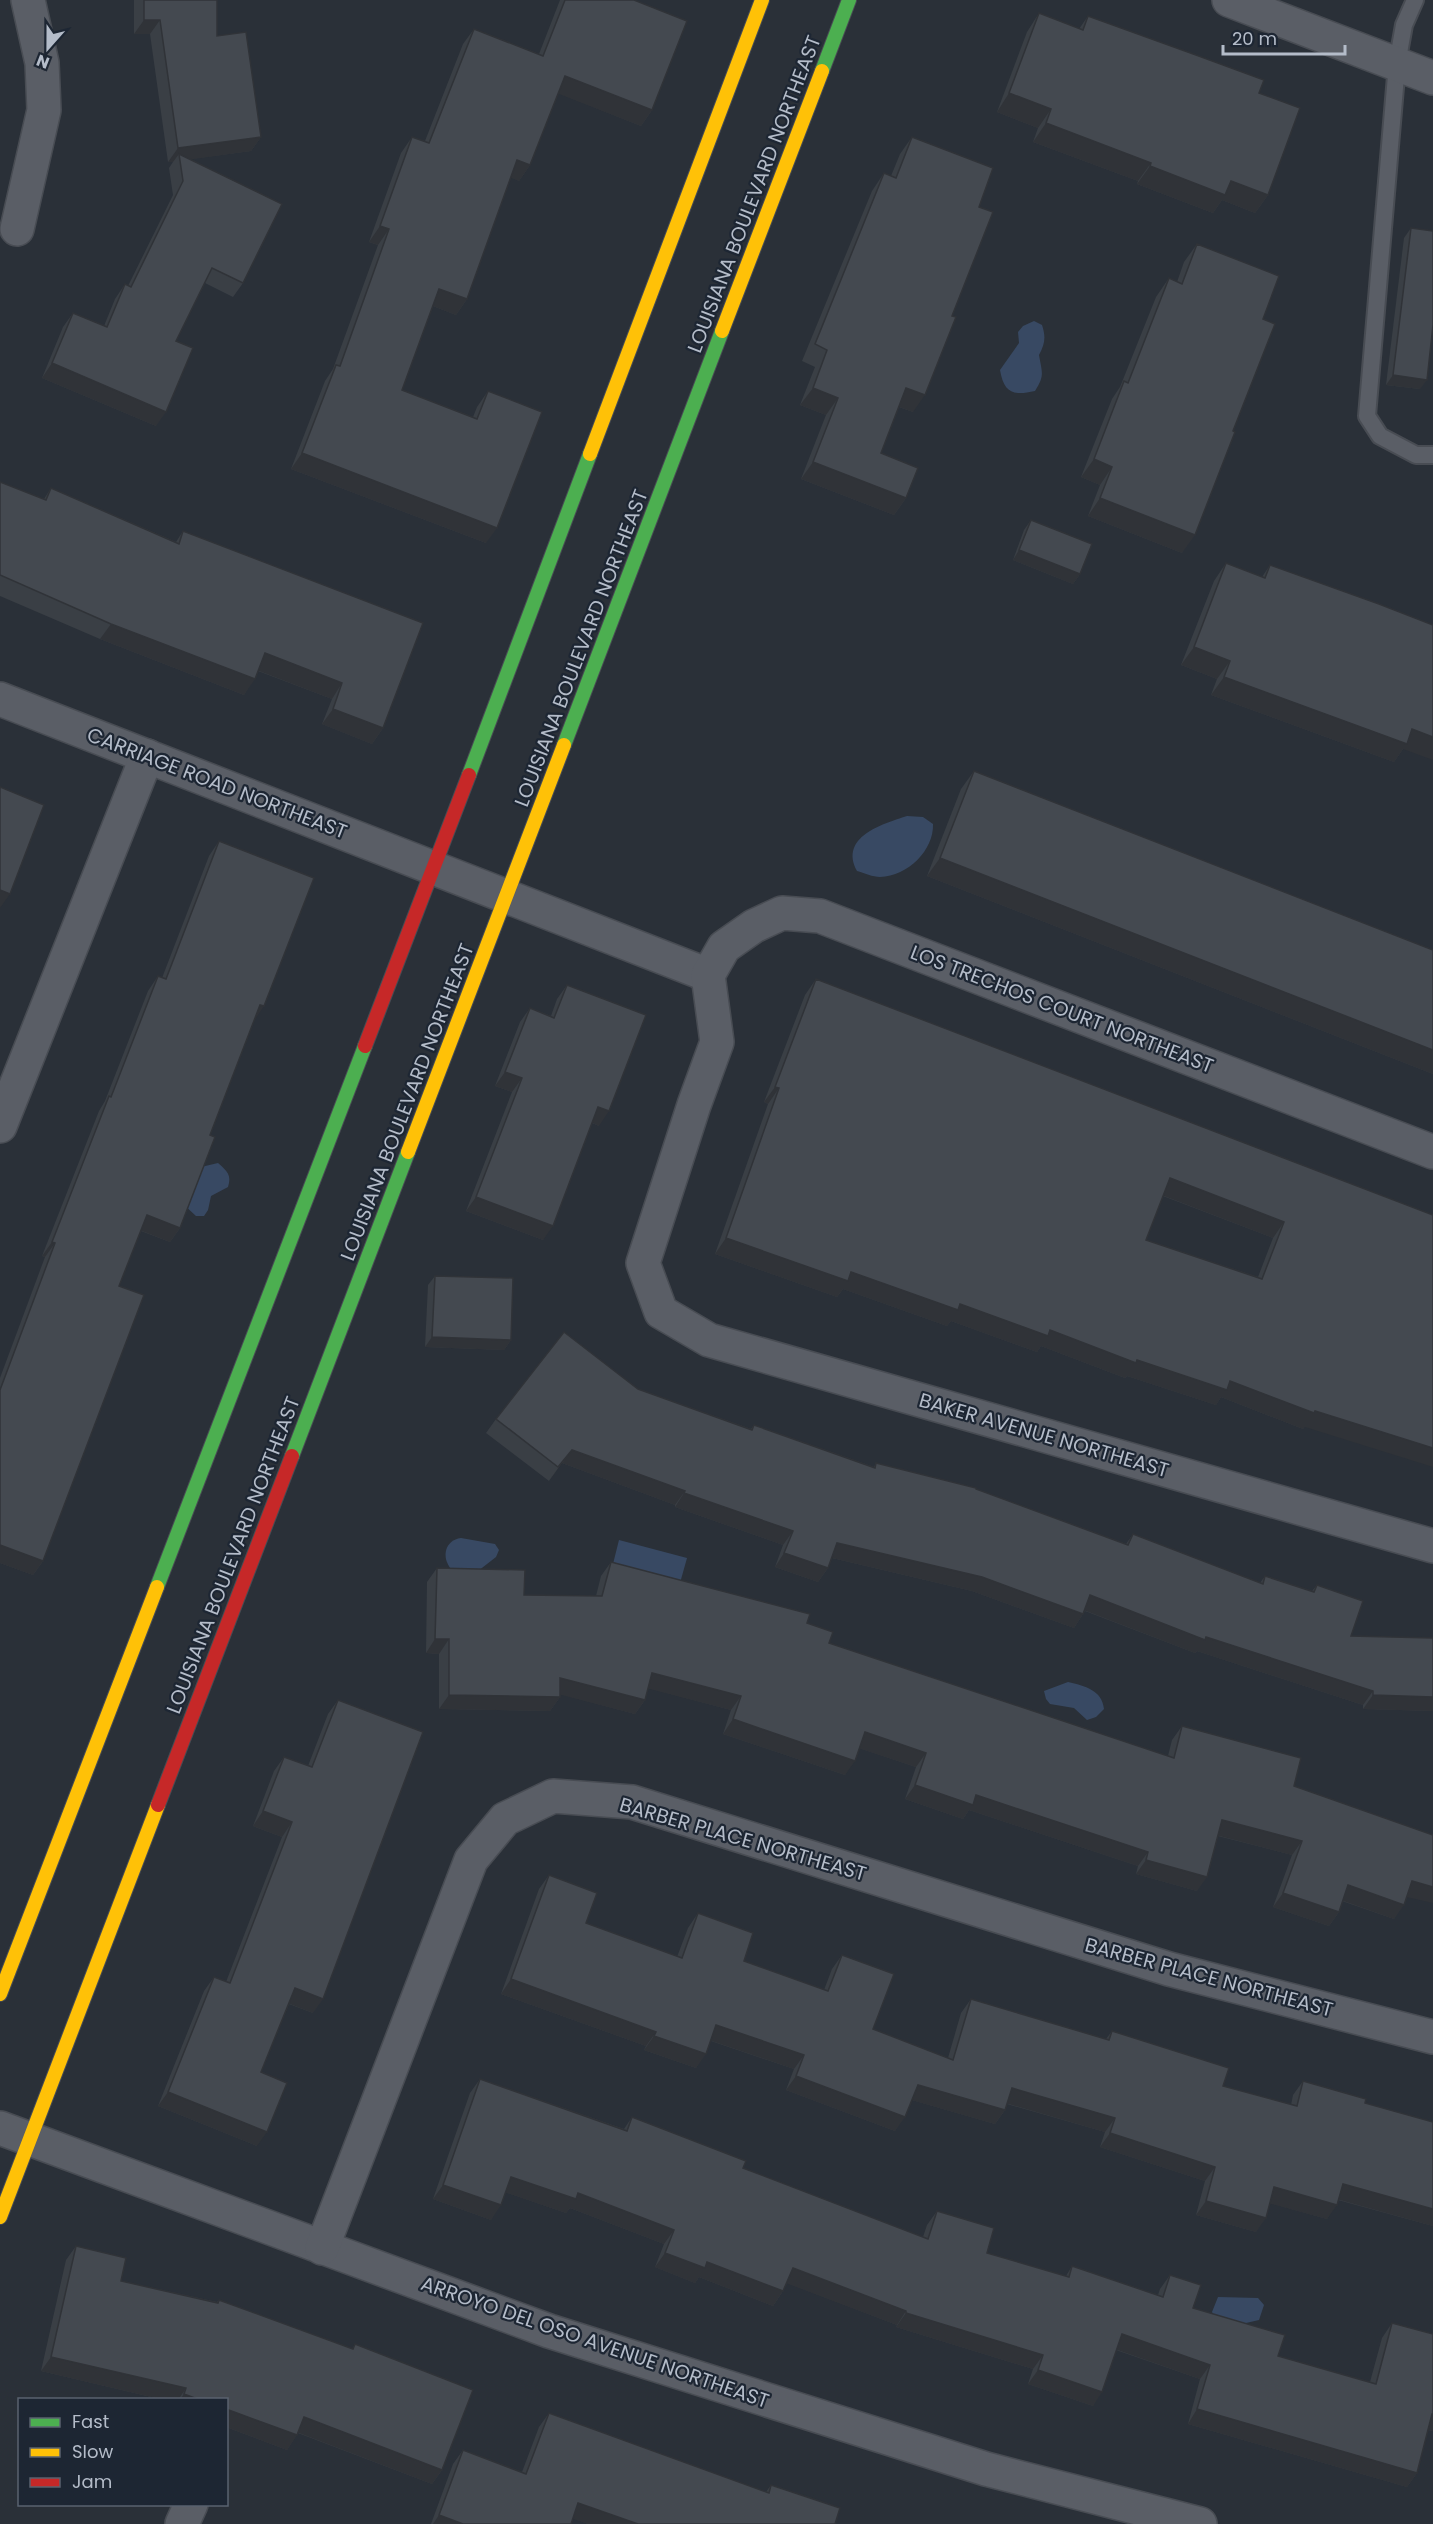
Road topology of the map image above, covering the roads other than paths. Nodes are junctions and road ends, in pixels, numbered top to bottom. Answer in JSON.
{"nodes":[{"id":1,"x":28,"y":0,"type":"edge"},
{"id":2,"x":762,"y":0,"type":"edge"},
{"id":3,"x":849,"y":0,"type":"edge"},
{"id":4,"x":1228,"y":0,"type":"edge"},
{"id":5,"x":1415,"y":0,"type":"edge"},
{"id":6,"x":1397,"y":64,"type":"junction"},
{"id":7,"x":1433,"y":78,"type":"edge"},
{"id":8,"x":17,"y":229,"type":"dead end"},
{"id":9,"x":1433,"y":455,"type":"edge"},
{"id":10,"x":0,"y":699,"type":"edge"},
{"id":11,"x":147,"y":756,"type":"junction"},
{"id":12,"x":434,"y":867,"type":"junction"},
{"id":13,"x":507,"y":896,"type":"junction"},
{"id":14,"x":708,"y":975,"type":"junction"},
{"id":15,"x":0,"y":1126,"type":"edge"},
{"id":16,"x":1433,"y":1152,"type":"edge"},
{"id":17,"x":1433,"y":1546,"type":"edge"},
{"id":18,"x":0,"y":1994,"type":"edge"},
{"id":19,"x":1433,"y":2037,"type":"edge"},
{"id":20,"x":15,"y":2134,"type":"edge"},
{"id":21,"x":0,"y":2217,"type":"edge"},
{"id":22,"x":322,"y":2248,"type":"junction"},
{"id":23,"x":191,"y":2506,"type":"edge"},
{"id":24,"x":182,"y":2524,"type":"edge"},
{"id":25,"x":1200,"y":2524,"type":"edge"}],
"edges":[{"from":1,"to":8,"type":"street"},
{"from":2,"to":12,"type":"street"},
{"from":3,"to":13,"type":"street","name":"LOUISIANA BOULEVARD NORTHEAST"},
{"from":4,"to":6,"type":"street"},
{"from":5,"to":6,"type":"lane"},
{"from":6,"to":7,"type":"street"},
{"from":6,"to":9,"type":"lane"},
{"from":10,"to":11,"type":"street","name":"CARRIAGE ROAD NORTHEAST"},
{"from":11,"to":12,"type":"street","name":"CARRIAGE ROAD NORTHEAST"},
{"from":11,"to":15,"type":"street"},
{"from":12,"to":13,"type":"street","name":"CARRIAGE ROAD NORTHEAST"},
{"from":12,"to":18,"type":"street"},
{"from":13,"to":14,"type":"street"},
{"from":13,"to":20,"type":"street","name":"LOUISIANA BOULEVARD NORTHEAST"},
{"from":14,"to":16,"type":"street","name":"LOS TRECHOS COURT NORTHEAST"},
{"from":14,"to":17,"type":"street","name":"BAKER AVENUE NORTHEAST"},
{"from":19,"to":22,"type":"street","name":"BARBER PLACE NORTHEAST"},
{"from":20,"to":21,"type":"street","name":"LOUISIANA BOULEVARD NORTHEAST"},
{"from":20,"to":22,"type":"street","name":"ARROYO DEL OSO AVENUE NORTHEAST"},
{"from":22,"to":25,"type":"street","name":"ARROYO DEL OSO AVENUE NORTHEAST"},
{"from":23,"to":24,"type":"street"}]}
